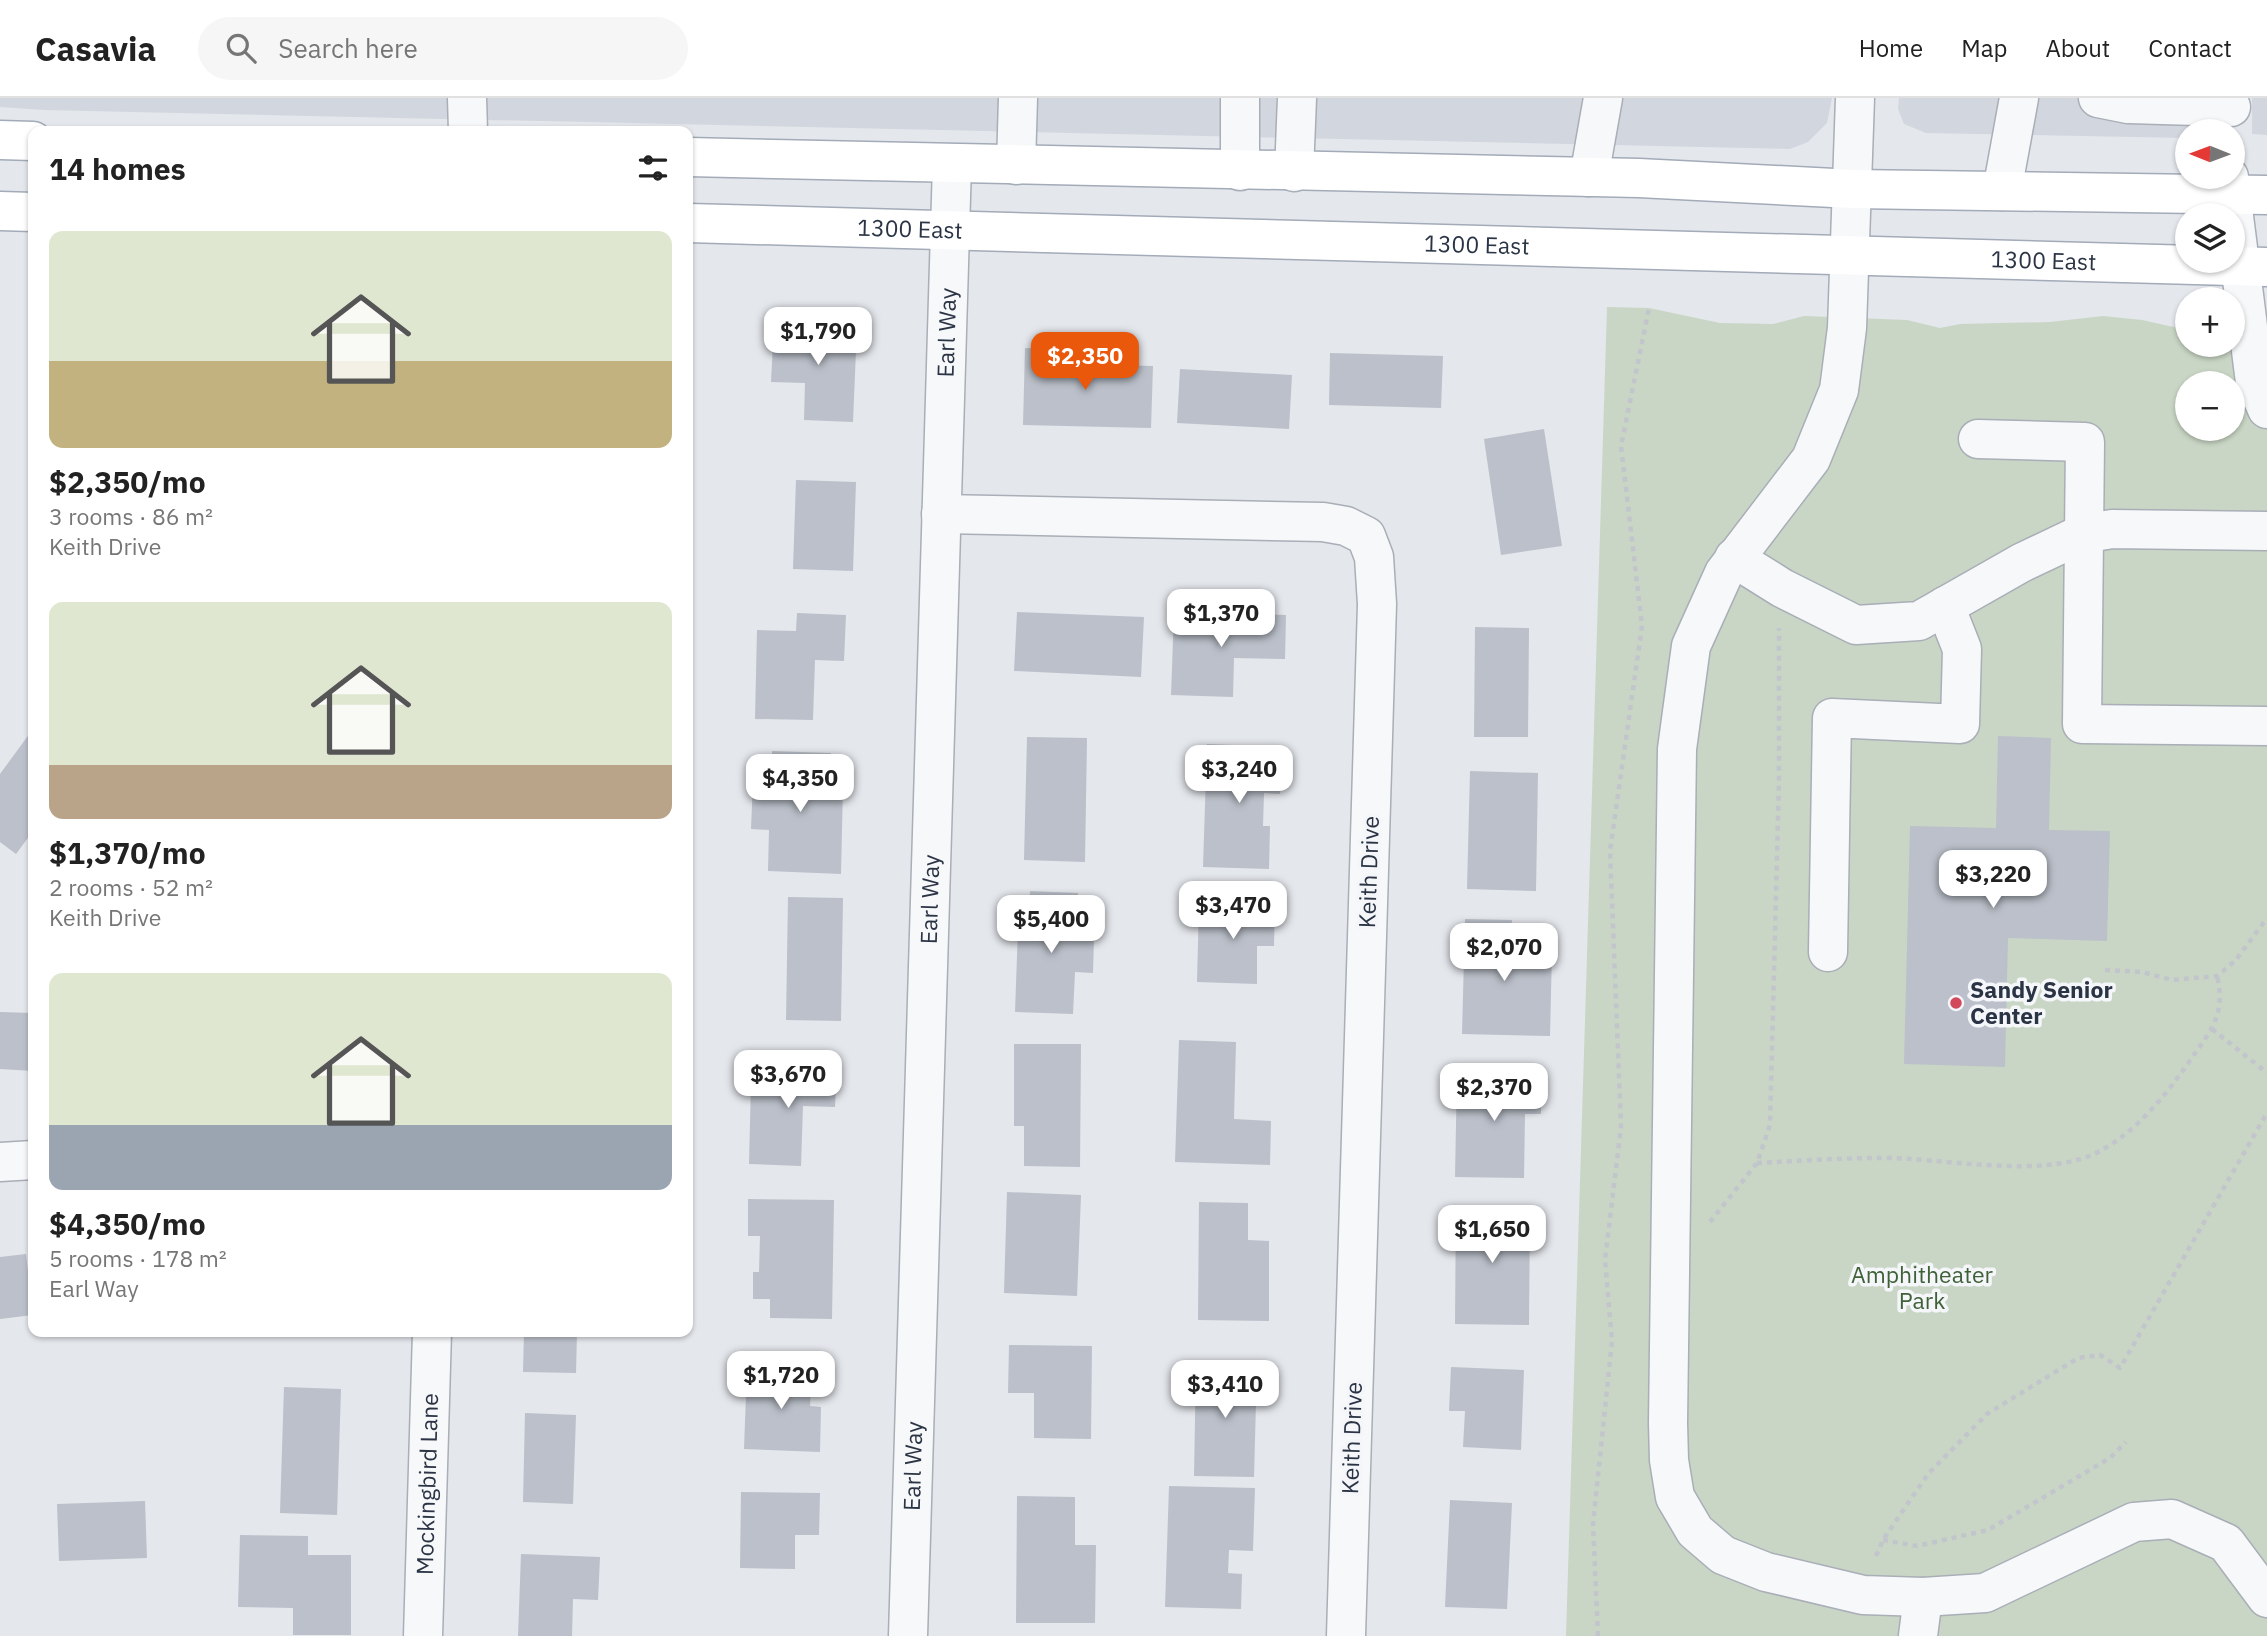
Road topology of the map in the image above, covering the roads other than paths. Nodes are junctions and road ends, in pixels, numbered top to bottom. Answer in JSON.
{"nodes":[{"id":1,"x":467,"y":98,"type":"edge"},
{"id":2,"x":1018,"y":98,"type":"edge"},
{"id":3,"x":1240,"y":98,"type":"edge"},
{"id":4,"x":1297,"y":98,"type":"edge"},
{"id":5,"x":1603,"y":98,"type":"edge"},
{"id":6,"x":1854,"y":98,"type":"edge"},
{"id":7,"x":2019,"y":98,"type":"edge"},
{"id":8,"x":2098,"y":98,"type":"edge"},
{"id":9,"x":2230,"y":112,"type":"edge"},
{"id":10,"x":468,"y":126,"type":"edge"},
{"id":11,"x":0,"y":140,"type":"edge"},
{"id":12,"x":28,"y":141,"type":"edge"},
{"id":13,"x":693,"y":157,"type":"edge"},
{"id":14,"x":952,"y":163,"type":"junction"},
{"id":15,"x":1016,"y":165,"type":"junction"},
{"id":16,"x":1240,"y":170,"type":"junction"},
{"id":17,"x":1294,"y":172,"type":"junction"},
{"id":18,"x":1589,"y":177,"type":"junction"},
{"id":19,"x":2175,"y":186,"type":"edge"},
{"id":20,"x":1853,"y":189,"type":"junction"},
{"id":21,"x":2230,"y":189,"type":"edge"},
{"id":22,"x":2244,"y":189,"type":"edge"},
{"id":23,"x":2002,"y":191,"type":"junction"},
{"id":24,"x":2267,"y":195,"type":"edge"},
{"id":25,"x":0,"y":211,"type":"edge"},
{"id":26,"x":28,"y":212,"type":"edge"},
{"id":27,"x":693,"y":223,"type":"edge"},
{"id":28,"x":950,"y":228,"type":"junction"},
{"id":29,"x":1851,"y":253,"type":"junction"},
{"id":30,"x":2255,"y":266,"type":"edge"},
{"id":31,"x":2267,"y":409,"type":"edge"},
{"id":32,"x":1978,"y":439,"type":"dead end"},
{"id":33,"x":941,"y":514,"type":"junction"},
{"id":34,"x":2267,"y":531,"type":"edge"},
{"id":35,"x":2082,"y":534,"type":"junction"},
{"id":36,"x":1734,"y":558,"type":"junction"},
{"id":37,"x":1945,"y":606,"type":"junction"},
{"id":38,"x":2267,"y":726,"type":"edge"},
{"id":39,"x":1828,"y":952,"type":"dead end"},
{"id":40,"x":28,"y":1160,"type":"edge"},
{"id":41,"x":0,"y":1162,"type":"edge"},
{"id":42,"x":432,"y":1337,"type":"edge"},
{"id":43,"x":1923,"y":1597,"type":"junction"},
{"id":44,"x":2267,"y":1598,"type":"edge"},
{"id":45,"x":423,"y":1636,"type":"edge"},
{"id":46,"x":908,"y":1636,"type":"edge"},
{"id":47,"x":1346,"y":1636,"type":"edge"},
{"id":48,"x":1918,"y":1636,"type":"edge"}],
"edges":[{"from":1,"to":10,"type":"street"},
{"from":2,"to":15,"type":"street"},
{"from":3,"to":16,"type":"street"},
{"from":4,"to":17,"type":"street"},
{"from":5,"to":18,"type":"street"},
{"from":6,"to":20,"type":"street"},
{"from":7,"to":23,"type":"street"},
{"from":8,"to":9,"type":"street"},
{"from":11,"to":12,"type":"main road"},
{"from":13,"to":14,"type":"main road"},
{"from":14,"to":15,"type":"main road"},
{"from":14,"to":28,"type":"street","name":"Earl Way"},
{"from":15,"to":16,"type":"main road"},
{"from":16,"to":17,"type":"main road"},
{"from":17,"to":18,"type":"main road"},
{"from":18,"to":20,"type":"main road"},
{"from":19,"to":23,"type":"main road"},
{"from":20,"to":23,"type":"main road"},
{"from":20,"to":29,"type":"street"},
{"from":21,"to":30,"type":"street"},
{"from":22,"to":24,"type":"main road"},
{"from":25,"to":26,"type":"main road"},
{"from":27,"to":28,"type":"main road","name":"1300 East"},
{"from":28,"to":29,"type":"main road","name":"1300 East"},
{"from":28,"to":33,"type":"street","name":"Earl Way"},
{"from":29,"to":30,"type":"main road","name":"1300 East"},
{"from":29,"to":36,"type":"street"},
{"from":30,"to":31,"type":"street"},
{"from":32,"to":35,"type":"street"},
{"from":33,"to":46,"type":"street","name":"Earl Way"},
{"from":33,"to":47,"type":"street","name":"Keith Drive"},
{"from":34,"to":35,"type":"street"},
{"from":35,"to":37,"type":"street"},
{"from":35,"to":38,"type":"street"},
{"from":36,"to":37,"type":"street"},
{"from":36,"to":43,"type":"street"},
{"from":37,"to":39,"type":"street"},
{"from":40,"to":41,"type":"street"},
{"from":42,"to":45,"type":"street","name":"Mockingbird Lane"},
{"from":43,"to":44,"type":"street"},
{"from":43,"to":48,"type":"street"}]}
